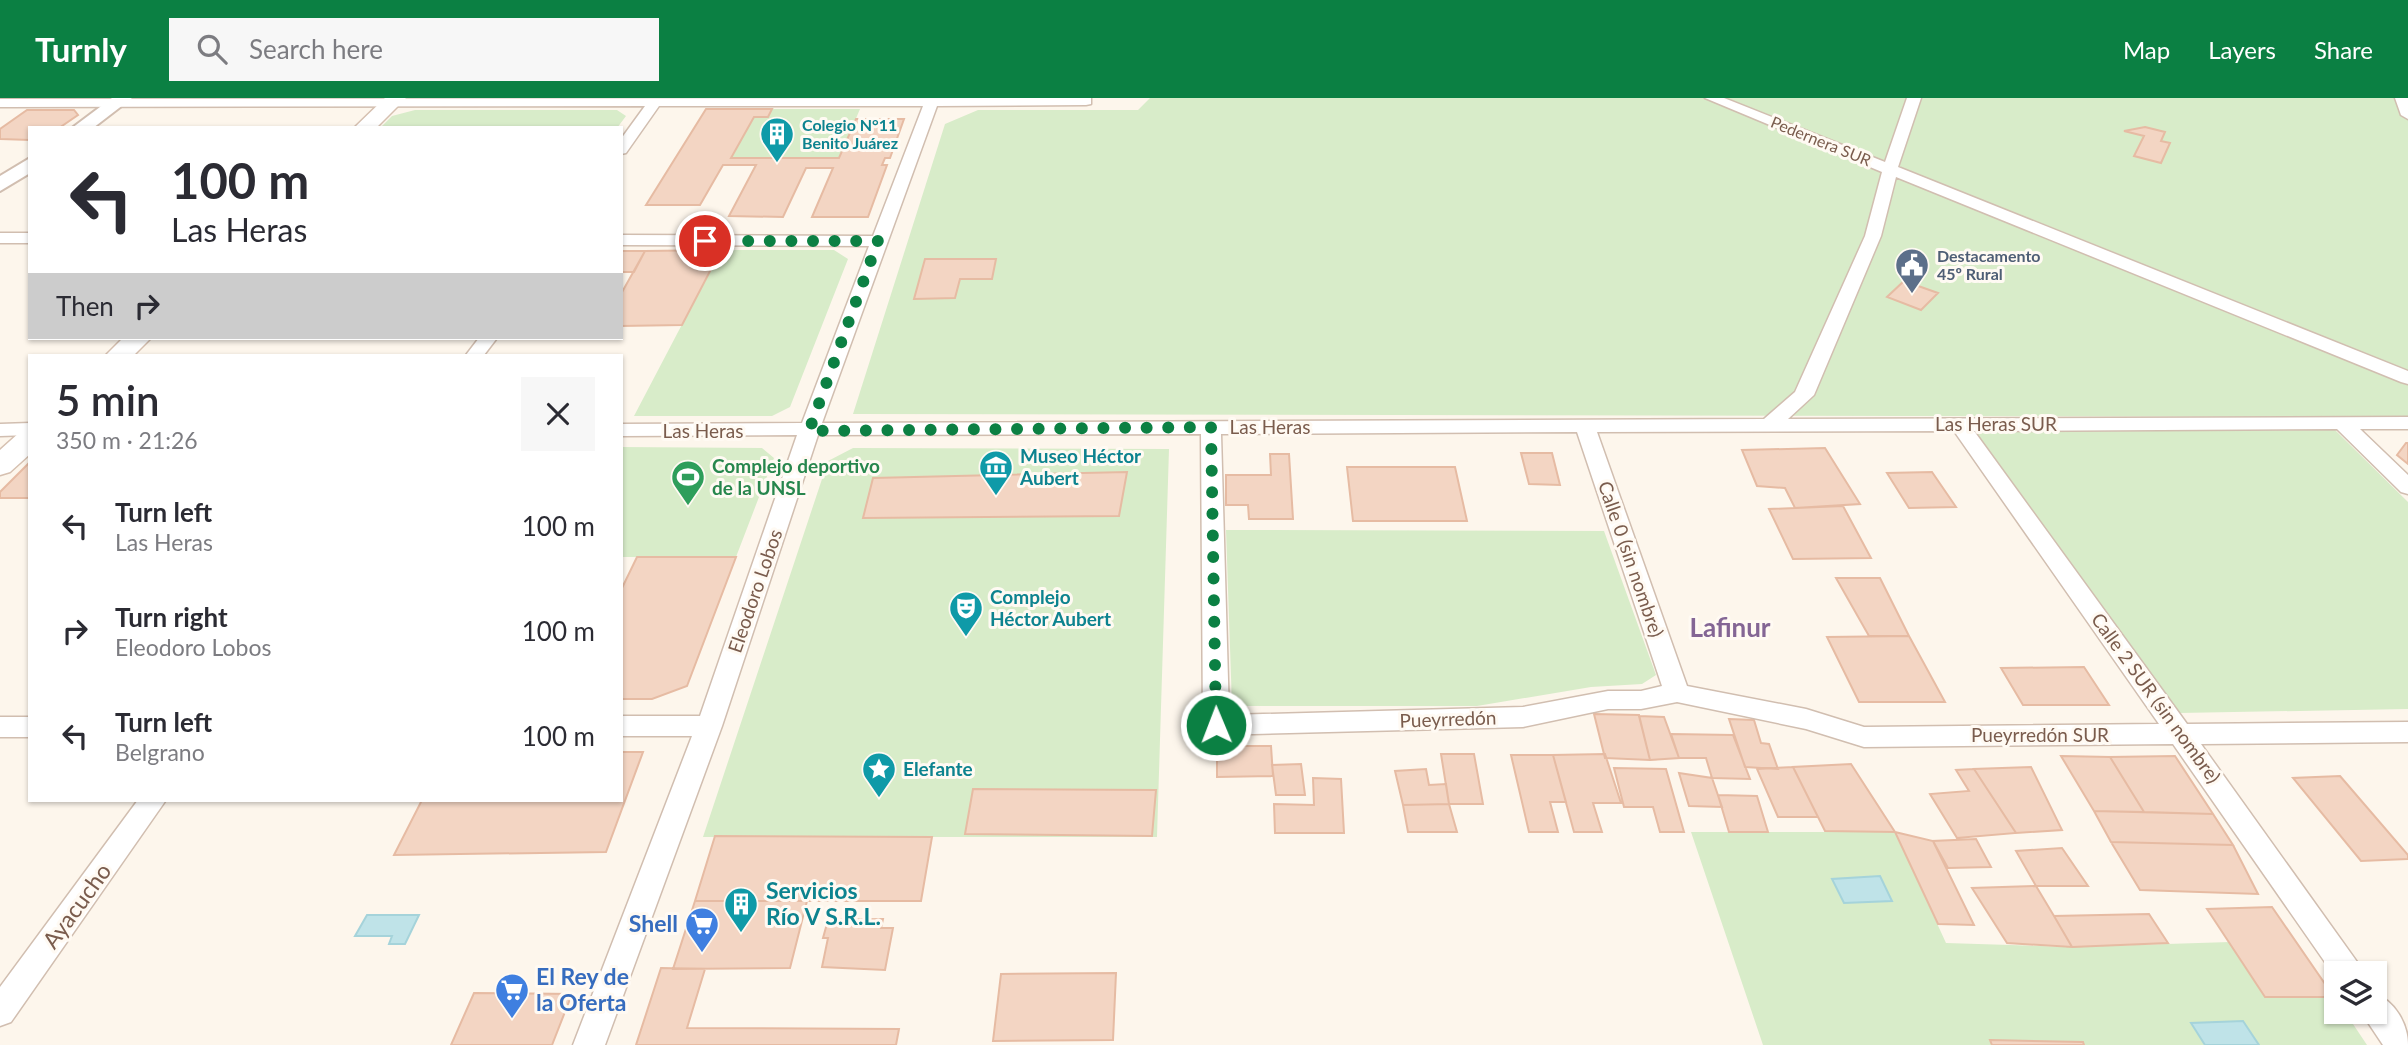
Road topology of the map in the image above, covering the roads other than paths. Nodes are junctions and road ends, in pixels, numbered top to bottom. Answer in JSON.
{"nodes":[{"id":1,"x":1712,"y":98,"type":"edge"},
{"id":2,"x":1914,"y":98,"type":"edge"},
{"id":3,"x":2402,"y":98,"type":"edge"},
{"id":4,"x":933,"y":99,"type":"edge"},
{"id":5,"x":394,"y":100,"type":"edge"},
{"id":6,"x":657,"y":100,"type":"edge"},
{"id":7,"x":119,"y":101,"type":"edge"},
{"id":8,"x":1086,"y":101,"type":"dead end"},
{"id":9,"x":0,"y":103,"type":"edge"},
{"id":10,"x":2408,"y":116,"type":"edge"},
{"id":11,"x":84,"y":126,"type":"edge"},
{"id":12,"x":366,"y":126,"type":"edge"},
{"id":13,"x":623,"y":147,"type":"edge"},
{"id":14,"x":28,"y":165,"type":"edge"},
{"id":15,"x":1890,"y":169,"type":"junction"},
{"id":16,"x":0,"y":185,"type":"edge"},
{"id":17,"x":0,"y":238,"type":"edge"},
{"id":18,"x":28,"y":238,"type":"edge"},
{"id":19,"x":623,"y":240,"type":"edge"},
{"id":20,"x":878,"y":241,"type":"junction"},
{"id":21,"x":136,"y":340,"type":"edge"},
{"id":22,"x":486,"y":340,"type":"edge"},
{"id":23,"x":120,"y":354,"type":"edge"},
{"id":24,"x":476,"y":354,"type":"edge"},
{"id":25,"x":2408,"y":378,"type":"edge"},
{"id":26,"x":2342,"y":423,"type":"junction"},
{"id":27,"x":2408,"y":423,"type":"edge"},
{"id":28,"x":1584,"y":424,"type":"junction"},
{"id":29,"x":1771,"y":424,"type":"junction"},
{"id":30,"x":1959,"y":424,"type":"junction"},
{"id":31,"x":1211,"y":427,"type":"junction"},
{"id":32,"x":28,"y":429,"type":"edge"},
{"id":33,"x":0,"y":430,"type":"edge"},
{"id":34,"x":623,"y":430,"type":"edge"},
{"id":35,"x":809,"y":431,"type":"junction"},
{"id":36,"x":28,"y":441,"type":"edge"},
{"id":37,"x":0,"y":466,"type":"edge"},
{"id":38,"x":2408,"y":487,"type":"edge"},
{"id":39,"x":1677,"y":693,"type":"junction"},
{"id":40,"x":623,"y":726,"type":"edge"},
{"id":41,"x":709,"y":726,"type":"junction"},
{"id":42,"x":0,"y":727,"type":"edge"},
{"id":43,"x":28,"y":727,"type":"edge"},
{"id":44,"x":2408,"y":732,"type":"edge"},
{"id":45,"x":2183,"y":734,"type":"junction"},
{"id":46,"x":152,"y":802,"type":"edge"},
{"id":47,"x":2342,"y":961,"type":"edge"},
{"id":48,"x":0,"y":1012,"type":"edge"},
{"id":49,"x":2386,"y":1024,"type":"edge"},
{"id":50,"x":589,"y":1045,"type":"edge"},
{"id":51,"x":2401,"y":1045,"type":"edge"}],
"edges":[{"from":1,"to":15,"type":"street","name":"Pedernera SUR"},
{"from":2,"to":15,"type":"street"},
{"from":3,"to":10,"type":"street"},
{"from":4,"to":6,"type":"street"},
{"from":4,"to":8,"type":"street"},
{"from":4,"to":20,"type":"street","name":"Eleodoro Lobos"},
{"from":5,"to":6,"type":"street"},
{"from":5,"to":7,"type":"street"},
{"from":5,"to":12,"type":"main road"},
{"from":6,"to":13,"type":"street"},
{"from":7,"to":9,"type":"street"},
{"from":7,"to":11,"type":"street"},
{"from":14,"to":16,"type":"street"},
{"from":15,"to":25,"type":"street","name":"Pedernera SUR"},
{"from":15,"to":29,"type":"street"},
{"from":17,"to":18,"type":"street"},
{"from":19,"to":20,"type":"street"},
{"from":20,"to":35,"type":"street","name":"Eleodoro Lobos"},
{"from":21,"to":23,"type":"main road"},
{"from":22,"to":24,"type":"street"},
{"from":26,"to":27,"type":"street","name":"Las Heras SUR"},
{"from":26,"to":30,"type":"street","name":"Las Heras SUR"},
{"from":26,"to":38,"type":"street"},
{"from":28,"to":29,"type":"street","name":"Las Heras SUR"},
{"from":28,"to":31,"type":"street","name":"Las Heras"},
{"from":28,"to":39,"type":"street","name":"Calle 0 (sin nombre)"},
{"from":29,"to":30,"type":"street","name":"Las Heras SUR"},
{"from":30,"to":45,"type":"street","name":"Calle 2 SUR (sin nombre)"},
{"from":31,"to":35,"type":"street","name":"Las Heras"},
{"from":31,"to":39,"type":"street","name":"Pueyrredón"},
{"from":32,"to":33,"type":"street"},
{"from":34,"to":35,"type":"street","name":"Las Heras"},
{"from":35,"to":41,"type":"street","name":"Eleodoro Lobos"},
{"from":36,"to":37,"type":"main road"},
{"from":39,"to":45,"type":"street","name":"Pueyrredón SUR"},
{"from":40,"to":41,"type":"street"},
{"from":41,"to":50,"type":"street","name":"Eleodoro Lobos"},
{"from":42,"to":43,"type":"street"},
{"from":44,"to":45,"type":"street","name":"Pueyrredón SUR"},
{"from":45,"to":47,"type":"street","name":"Calle 2 SUR (sin nombre)"},
{"from":46,"to":48,"type":"street","name":"Ayacucho"},
{"from":49,"to":51,"type":"street"}]}
